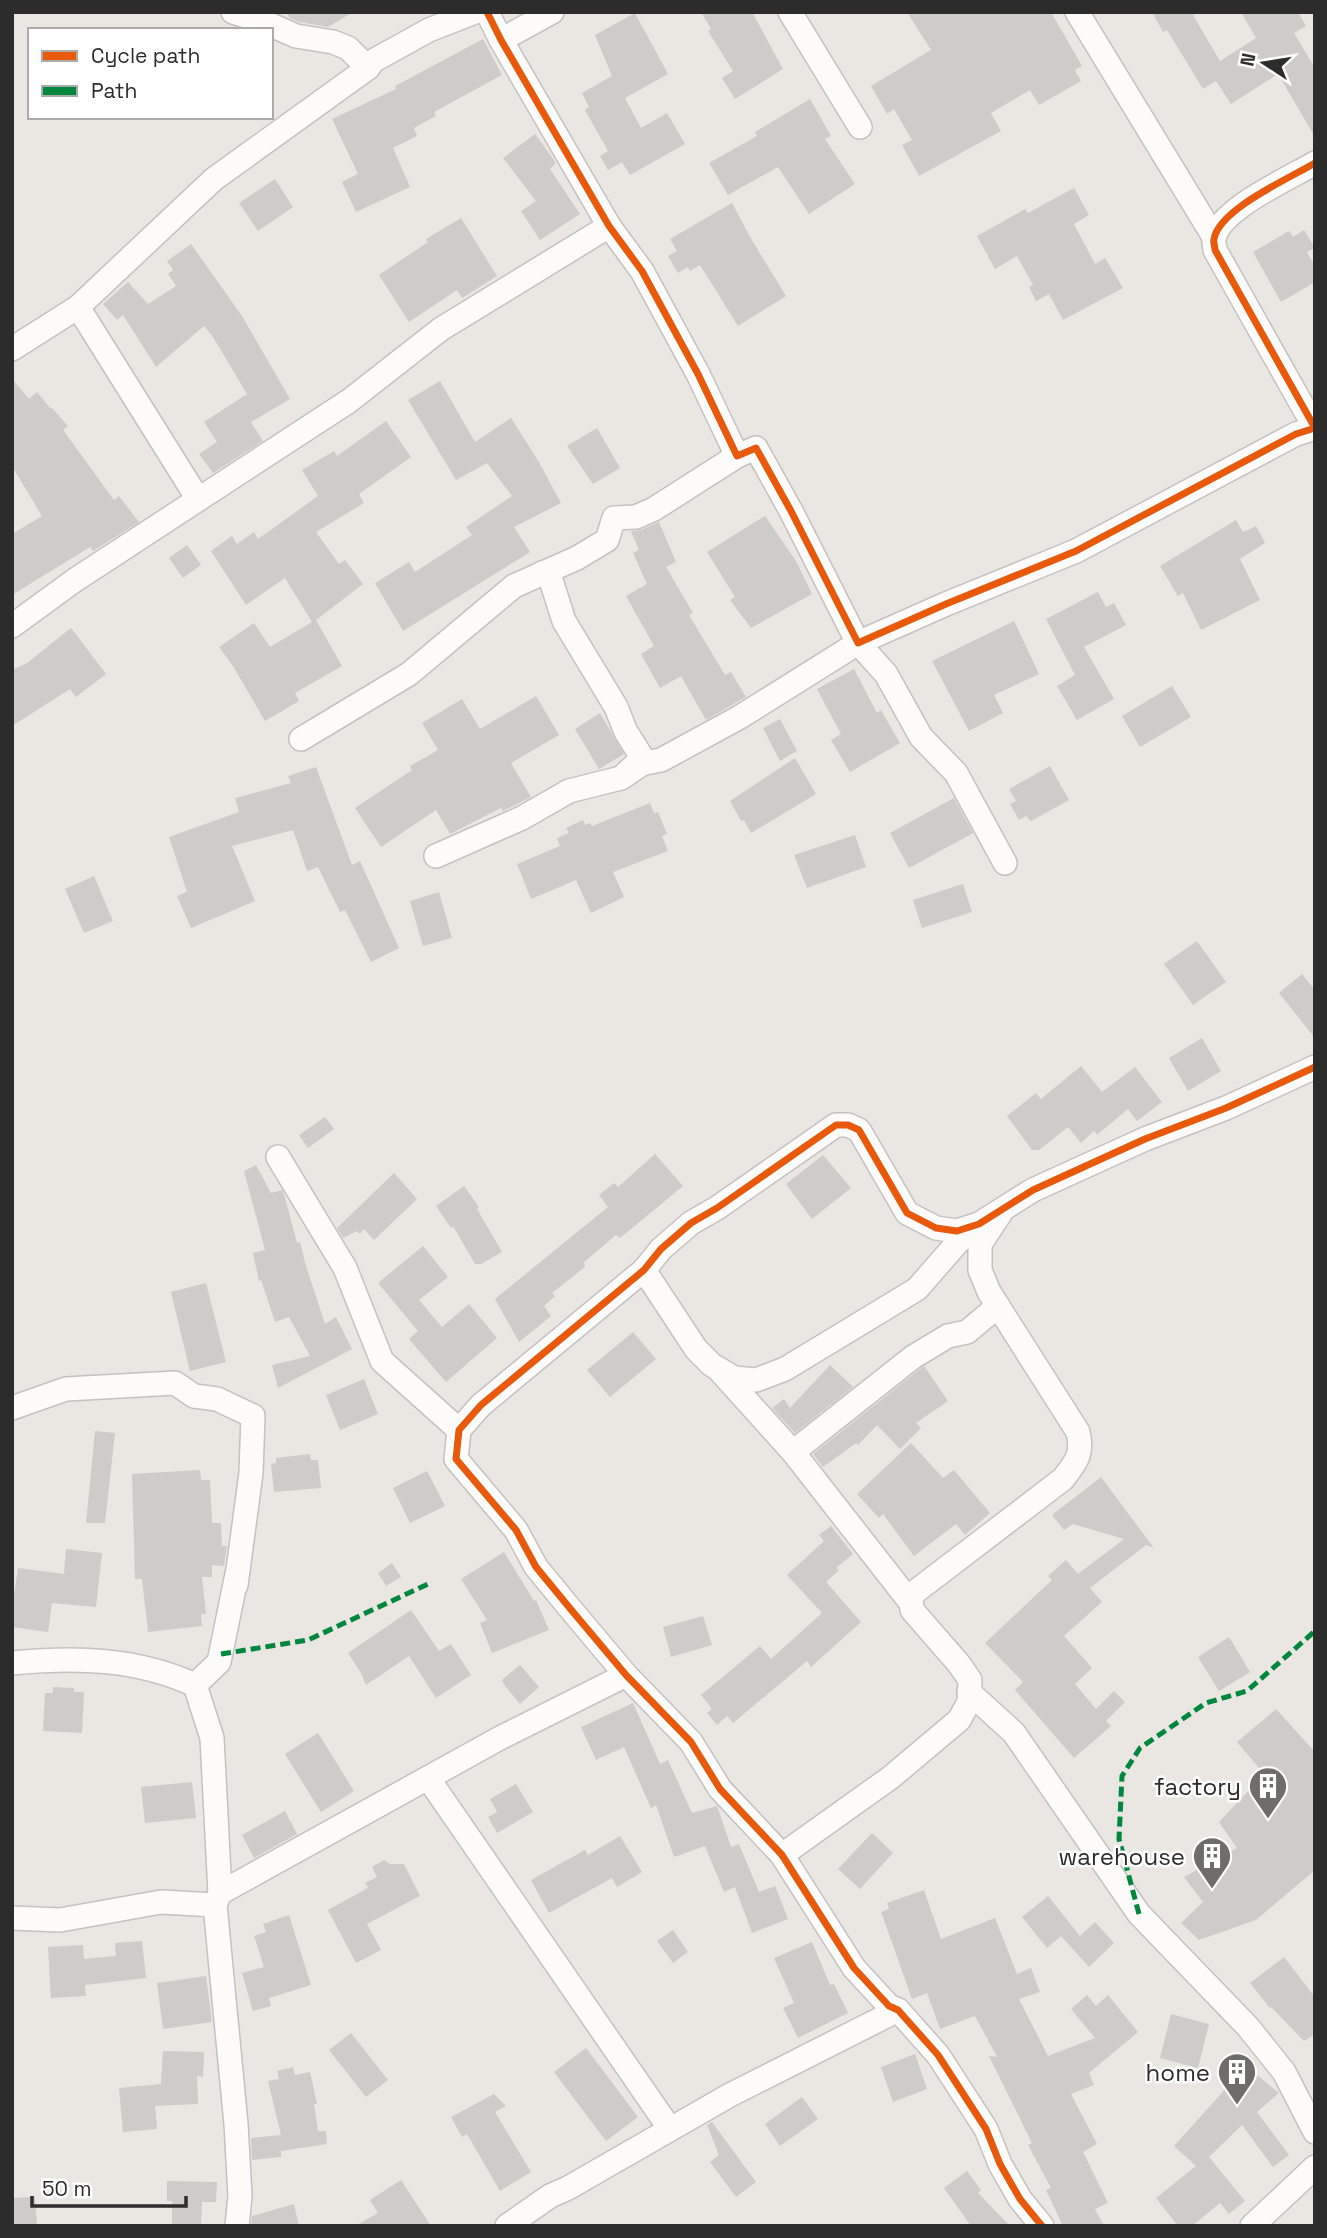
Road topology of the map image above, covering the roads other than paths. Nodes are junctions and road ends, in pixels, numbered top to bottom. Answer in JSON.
{"nodes":[{"id":1,"x":233,"y":12,"type":"edge"},
{"id":2,"x":475,"y":12,"type":"edge"},
{"id":3,"x":487,"y":12,"type":"edge"},
{"id":4,"x":552,"y":12,"type":"edge"},
{"id":5,"x":790,"y":12,"type":"edge"},
{"id":6,"x":1077,"y":12,"type":"edge"},
{"id":7,"x":500,"y":40,"type":"junction"},
{"id":8,"x":368,"y":68,"type":"junction"},
{"id":9,"x":860,"y":127,"type":"dead end"},
{"id":10,"x":1315,"y":163,"type":"edge"},
{"id":11,"x":609,"y":226,"type":"junction"},
{"id":12,"x":1214,"y":237,"type":"junction"},
{"id":13,"x":78,"y":307,"type":"junction"},
{"id":14,"x":12,"y":349,"type":"edge"},
{"id":15,"x":737,"y":456,"type":"junction"},
{"id":16,"x":198,"y":499,"type":"junction"},
{"id":17,"x":542,"y":573,"type":"junction"},
{"id":18,"x":12,"y":626,"type":"edge"},
{"id":19,"x":858,"y":643,"type":"junction"},
{"id":20,"x":301,"y":739,"type":"dead end"},
{"id":21,"x":621,"y":778,"type":"junction"},
{"id":22,"x":436,"y":856,"type":"dead end"},
{"id":23,"x":1005,"y":863,"type":"dead end"},
{"id":24,"x":1315,"y":1067,"type":"edge"},
{"id":25,"x":278,"y":1157,"type":"dead end"},
{"id":26,"x":1003,"y":1210,"type":"junction"},
{"id":27,"x":979,"y":1224,"type":"junction"},
{"id":28,"x":644,"y":1270,"type":"junction"},
{"id":29,"x":998,"y":1306,"type":"junction"},
{"id":30,"x":717,"y":1368,"type":"junction"},
{"id":31,"x":12,"y":1408,"type":"edge"},
{"id":32,"x":459,"y":1430,"type":"junction"},
{"id":33,"x":793,"y":1452,"type":"junction"},
{"id":34,"x":911,"y":1603,"type":"junction"},
{"id":35,"x":12,"y":1663,"type":"edge"},
{"id":36,"x":626,"y":1675,"type":"junction"},
{"id":37,"x":195,"y":1685,"type":"junction"},
{"id":38,"x":969,"y":1692,"type":"junction"},
{"id":39,"x":428,"y":1778,"type":"junction"},
{"id":40,"x":782,"y":1855,"type":"junction"},
{"id":41,"x":217,"y":1899,"type":"junction"},
{"id":42,"x":12,"y":1918,"type":"edge"},
{"id":43,"x":898,"y":2010,"type":"junction"},
{"id":44,"x":670,"y":2129,"type":"junction"},
{"id":45,"x":1315,"y":2132,"type":"edge"},
{"id":46,"x":1315,"y":2167,"type":"edge"},
{"id":47,"x":237,"y":2226,"type":"edge"},
{"id":48,"x":507,"y":2226,"type":"edge"},
{"id":49,"x":1042,"y":2226,"type":"edge"},
{"id":50,"x":1252,"y":2226,"type":"edge"}],
"edges":[{"from":1,"to":8,"type":"street"},
{"from":2,"to":8,"type":"street"},
{"from":3,"to":7,"type":"street"},
{"from":4,"to":7,"type":"street"},
{"from":5,"to":9,"type":"street"},
{"from":6,"to":12,"type":"street"},
{"from":7,"to":11,"type":"street"},
{"from":8,"to":13,"type":"street"},
{"from":10,"to":12,"type":"street"},
{"from":11,"to":15,"type":"street"},
{"from":11,"to":16,"type":"street"},
{"from":12,"to":19,"type":"street"},
{"from":13,"to":14,"type":"street"},
{"from":13,"to":16,"type":"street"},
{"from":15,"to":17,"type":"street"},
{"from":15,"to":19,"type":"street"},
{"from":16,"to":18,"type":"street"},
{"from":17,"to":20,"type":"street"},
{"from":17,"to":21,"type":"street"},
{"from":19,"to":21,"type":"street"},
{"from":19,"to":23,"type":"street"},
{"from":21,"to":22,"type":"street"},
{"from":24,"to":26,"type":"street"},
{"from":25,"to":32,"type":"street"},
{"from":26,"to":27,"type":"street"},
{"from":26,"to":29,"type":"street"},
{"from":27,"to":28,"type":"street"},
{"from":27,"to":30,"type":"street"},
{"from":28,"to":30,"type":"street"},
{"from":28,"to":32,"type":"street"},
{"from":29,"to":33,"type":"street"},
{"from":29,"to":34,"type":"street"},
{"from":30,"to":33,"type":"street"},
{"from":31,"to":37,"type":"street"},
{"from":32,"to":36,"type":"street"},
{"from":33,"to":34,"type":"street"},
{"from":34,"to":38,"type":"street"},
{"from":35,"to":37,"type":"street"},
{"from":36,"to":39,"type":"street"},
{"from":36,"to":40,"type":"street"},
{"from":37,"to":41,"type":"street"},
{"from":38,"to":40,"type":"street"},
{"from":38,"to":45,"type":"street"},
{"from":39,"to":41,"type":"street"},
{"from":39,"to":44,"type":"street"},
{"from":40,"to":43,"type":"street"},
{"from":41,"to":42,"type":"street"},
{"from":41,"to":47,"type":"street"},
{"from":43,"to":44,"type":"street"},
{"from":43,"to":49,"type":"street"},
{"from":44,"to":48,"type":"street"},
{"from":46,"to":50,"type":"street"}]}
